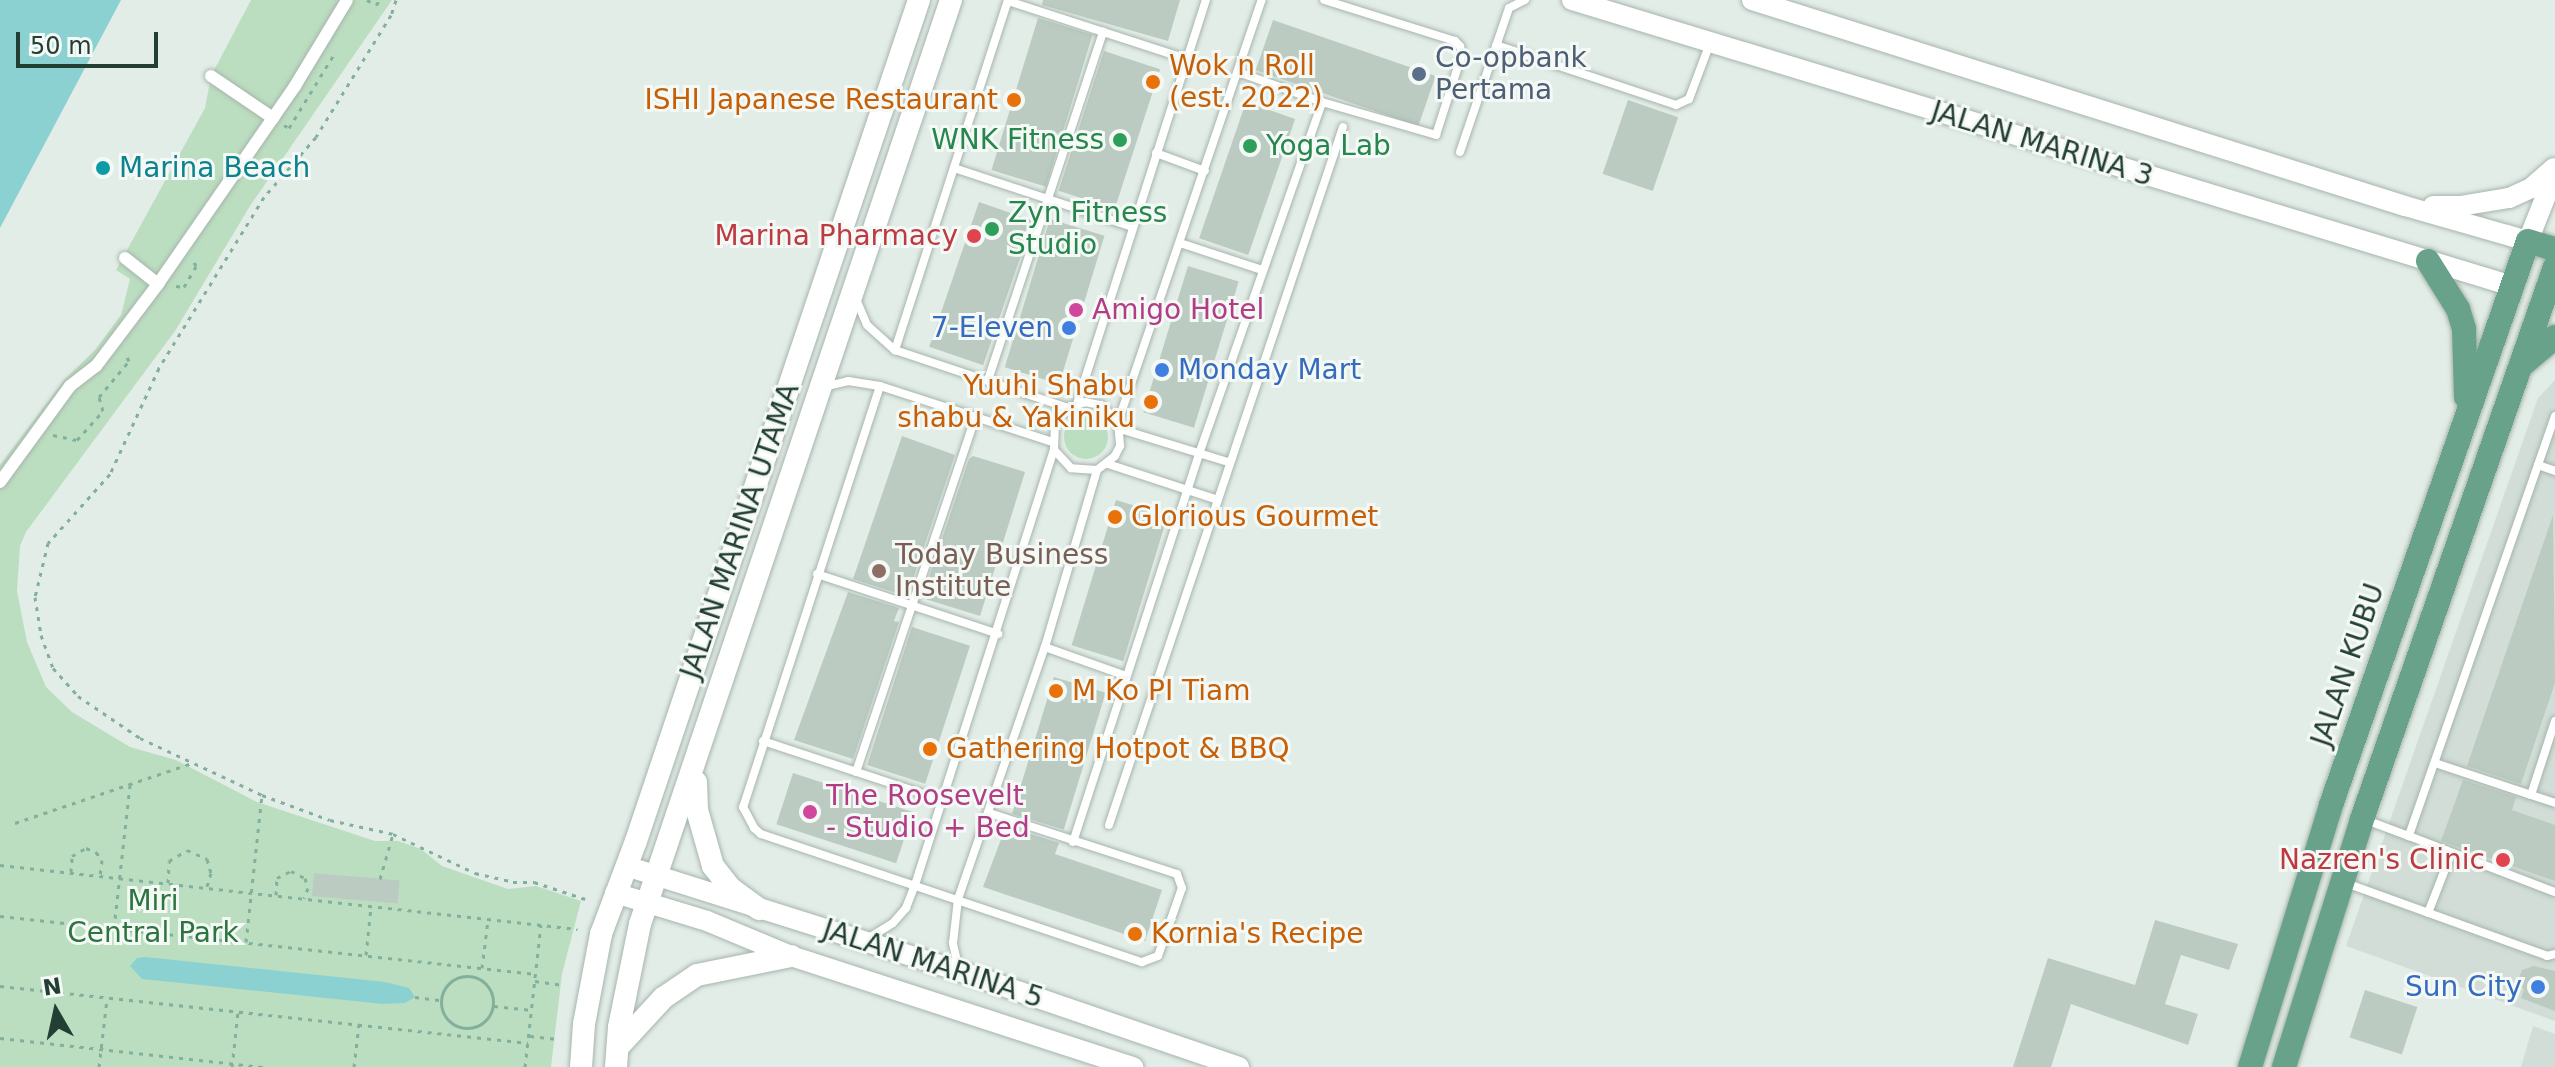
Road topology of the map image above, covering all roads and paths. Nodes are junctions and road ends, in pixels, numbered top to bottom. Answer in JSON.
{"nodes":[{"id":1,"x":347,"y":0,"type":"edge"},
{"id":2,"x":367,"y":0,"type":"edge"},
{"id":3,"x":380,"y":0,"type":"edge"},
{"id":4,"x":396,"y":0,"type":"edge"},
{"id":5,"x":919,"y":0,"type":"edge"},
{"id":6,"x":951,"y":0,"type":"edge"},
{"id":7,"x":1206,"y":0,"type":"edge"},
{"id":8,"x":1262,"y":0,"type":"edge"},
{"id":9,"x":1324,"y":0,"type":"edge"},
{"id":10,"x":1525,"y":0,"type":"edge"},
{"id":11,"x":1572,"y":0,"type":"edge"},
{"id":12,"x":1752,"y":0,"type":"edge"},
{"id":13,"x":1008,"y":1,"type":"edge"},
{"id":14,"x":1507,"y":4,"type":"edge"},
{"id":15,"x":1103,"y":32,"type":"junction"},
{"id":16,"x":1710,"y":43,"type":"junction"},
{"id":17,"x":1496,"y":45,"type":"junction"},
{"id":18,"x":1187,"y":59,"type":"junction"},
{"id":19,"x":1238,"y":72,"type":"junction"},
{"id":20,"x":211,"y":76,"type":"dead end"},
{"id":21,"x":1322,"y":102,"type":"junction"},
{"id":22,"x":273,"y":118,"type":"junction"},
{"id":23,"x":1343,"y":127,"type":"dead end"},
{"id":24,"x":1460,"y":152,"type":"dead end"},
{"id":25,"x":1156,"y":153,"type":"junction"},
{"id":26,"x":954,"y":168,"type":"junction"},
{"id":27,"x":1205,"y":171,"type":"junction"},
{"id":28,"x":2555,"y":171,"type":"edge"},
{"id":29,"x":1046,"y":199,"type":"junction"},
{"id":30,"x":2405,"y":206,"type":"junction"},
{"id":31,"x":1132,"y":227,"type":"junction"},
{"id":32,"x":2528,"y":241,"type":"junction"},
{"id":33,"x":1180,"y":243,"type":"junction"},
{"id":34,"x":2555,"y":249,"type":"edge"},
{"id":35,"x":125,"y":258,"type":"dead end"},
{"id":36,"x":2428,"y":261,"type":"junction"},
{"id":37,"x":2555,"y":267,"type":"edge"},
{"id":38,"x":1262,"y":270,"type":"junction"},
{"id":39,"x":158,"y":284,"type":"junction"},
{"id":40,"x":2512,"y":286,"type":"junction"},
{"id":41,"x":853,"y":291,"type":"junction"},
{"id":42,"x":2550,"y":298,"type":"edge"},
{"id":43,"x":118,"y":337,"type":"junction"},
{"id":44,"x":2555,"y":337,"type":"edge"},
{"id":45,"x":895,"y":350,"type":"junction"},
{"id":46,"x":2518,"y":369,"type":"junction"},
{"id":47,"x":988,"y":380,"type":"junction"},
{"id":48,"x":880,"y":386,"type":"junction"},
{"id":49,"x":818,"y":388,"type":"junction"},
{"id":50,"x":1072,"y":406,"type":"junction"},
{"id":51,"x":2466,"y":416,"type":"junction"},
{"id":52,"x":2555,"y":416,"type":"edge"},
{"id":53,"x":975,"y":418,"type":"junction"},
{"id":54,"x":1119,"y":426,"type":"junction"},
{"id":55,"x":37,"y":431,"type":"junction"},
{"id":56,"x":1053,"y":446,"type":"junction"},
{"id":57,"x":1199,"y":454,"type":"junction"},
{"id":58,"x":1228,"y":462,"type":"junction"},
{"id":59,"x":1108,"y":464,"type":"junction"},
{"id":60,"x":2538,"y":465,"type":"junction"},
{"id":61,"x":1097,"y":470,"type":"junction"},
{"id":62,"x":2555,"y":471,"type":"edge"},
{"id":63,"x":0,"y":482,"type":"edge"},
{"id":64,"x":1188,"y":491,"type":"junction"},
{"id":65,"x":1215,"y":499,"type":"junction"},
{"id":66,"x":817,"y":574,"type":"junction"},
{"id":67,"x":912,"y":606,"type":"junction"},
{"id":68,"x":998,"y":634,"type":"junction"},
{"id":69,"x":1045,"y":647,"type":"junction"},
{"id":70,"x":1126,"y":676,"type":"junction"},
{"id":71,"x":2555,"y":721,"type":"edge"},
{"id":72,"x":763,"y":741,"type":"junction"},
{"id":73,"x":195,"y":762,"type":"junction"},
{"id":74,"x":2435,"y":763,"type":"junction"},
{"id":75,"x":695,"y":765,"type":"junction"},
{"id":76,"x":856,"y":772,"type":"junction"},
{"id":77,"x":130,"y":785,"type":"junction"},
{"id":78,"x":262,"y":795,"type":"junction"},
{"id":79,"x":2531,"y":795,"type":"junction"},
{"id":80,"x":941,"y":800,"type":"junction"},
{"id":81,"x":2555,"y":803,"type":"edge"},
{"id":82,"x":989,"y":813,"type":"junction"},
{"id":83,"x":2362,"y":819,"type":"junction"},
{"id":84,"x":15,"y":823,"type":"dead end"},
{"id":85,"x":1109,"y":825,"type":"dead end"},
{"id":86,"x":393,"y":834,"type":"junction"},
{"id":87,"x":2409,"y":836,"type":"junction"},
{"id":88,"x":1073,"y":842,"type":"junction"},
{"id":89,"x":2451,"y":854,"type":"junction"},
{"id":90,"x":0,"y":865,"type":"edge"},
{"id":91,"x":626,"y":866,"type":"junction"},
{"id":92,"x":71,"y":872,"type":"junction"},
{"id":93,"x":100,"y":876,"type":"junction"},
{"id":94,"x":657,"y":876,"type":"junction"},
{"id":95,"x":119,"y":878,"type":"junction"},
{"id":96,"x":380,"y":879,"type":"dead end"},
{"id":97,"x":2342,"y":882,"type":"junction"},
{"id":98,"x":168,"y":883,"type":"junction"},
{"id":99,"x":915,"y":885,"type":"junction"},
{"id":100,"x":206,"y":888,"type":"junction"},
{"id":101,"x":2555,"y":892,"type":"edge"},
{"id":102,"x":251,"y":893,"type":"junction"},
{"id":103,"x":615,"y":893,"type":"junction"},
{"id":104,"x":276,"y":895,"type":"junction"},
{"id":105,"x":304,"y":898,"type":"junction"},
{"id":106,"x":585,"y":899,"type":"dead end"},
{"id":107,"x":958,"y":899,"type":"junction"},
{"id":108,"x":648,"y":903,"type":"junction"},
{"id":109,"x":372,"y":906,"type":"junction"},
{"id":110,"x":759,"y":909,"type":"junction"},
{"id":111,"x":2428,"y":913,"type":"junction"},
{"id":112,"x":0,"y":916,"type":"edge"},
{"id":113,"x":488,"y":919,"type":"junction"},
{"id":114,"x":541,"y":925,"type":"junction"},
{"id":115,"x":114,"y":928,"type":"junction"},
{"id":116,"x":577,"y":929,"type":"dead end"},
{"id":117,"x":864,"y":941,"type":"junction"},
{"id":118,"x":246,"y":942,"type":"junction"},
{"id":119,"x":2555,"y":954,"type":"edge"},
{"id":120,"x":366,"y":955,"type":"junction"},
{"id":121,"x":791,"y":956,"type":"junction"},
{"id":122,"x":482,"y":968,"type":"junction"},
{"id":123,"x":959,"y":971,"type":"junction"},
{"id":124,"x":536,"y":974,"type":"junction"},
{"id":125,"x":535,"y":981,"type":"junction"},
{"id":126,"x":565,"y":985,"type":"dead end"},
{"id":127,"x":0,"y":986,"type":"edge"},
{"id":128,"x":415,"y":997,"type":"dead end"},
{"id":129,"x":107,"y":998,"type":"junction"},
{"id":130,"x":441,"y":1000,"type":"junction"},
{"id":131,"x":494,"y":1006,"type":"junction"},
{"id":132,"x":532,"y":1010,"type":"junction"},
{"id":133,"x":238,"y":1012,"type":"junction"},
{"id":134,"x":359,"y":1024,"type":"junction"},
{"id":135,"x":529,"y":1035,"type":"junction"},
{"id":136,"x":0,"y":1038,"type":"edge"},
{"id":137,"x":558,"y":1039,"type":"dead end"},
{"id":138,"x":528,"y":1043,"type":"junction"},
{"id":139,"x":101,"y":1049,"type":"junction"},
{"id":140,"x":617,"y":1057,"type":"edge"},
{"id":141,"x":232,"y":1065,"type":"edge"},
{"id":142,"x":99,"y":1067,"type":"edge"},
{"id":143,"x":264,"y":1067,"type":"edge"},
{"id":144,"x":354,"y":1067,"type":"edge"},
{"id":145,"x":525,"y":1067,"type":"edge"},
{"id":146,"x":581,"y":1067,"type":"edge"},
{"id":147,"x":1133,"y":1067,"type":"edge"},
{"id":148,"x":1239,"y":1067,"type":"edge"},
{"id":149,"x":2250,"y":1067,"type":"edge"},
{"id":150,"x":2284,"y":1067,"type":"edge"}],
"edges":[{"from":1,"to":22,"type":"street"},
{"from":2,"to":3,"type":"path"},
{"from":4,"to":73,"type":"path"},
{"from":5,"to":91,"type":"main road","name":"JALAN MARINA UTAMA"},
{"from":6,"to":41,"type":"main road","name":"JALAN MARINA UTAMA"},
{"from":7,"to":18,"type":"lane"},
{"from":8,"to":19,"type":"lane"},
{"from":9,"to":21,"type":"lane"},
{"from":10,"to":14,"type":"lane"},
{"from":11,"to":16,"type":"street","name":"JALAN MARINA 3"},
{"from":12,"to":30,"type":"street","name":"JALAN MARINA 3"},
{"from":13,"to":15,"type":"lane"},
{"from":13,"to":26,"type":"lane"},
{"from":14,"to":17,"type":"lane"},
{"from":15,"to":18,"type":"lane"},
{"from":15,"to":29,"type":"lane"},
{"from":16,"to":17,"type":"lane"},
{"from":16,"to":36,"type":"street","name":"JALAN MARINA 3"},
{"from":17,"to":24,"type":"lane"},
{"from":18,"to":25,"type":"lane"},
{"from":19,"to":21,"type":"lane"},
{"from":19,"to":27,"type":"lane"},
{"from":20,"to":22,"type":"street"},
{"from":21,"to":38,"type":"lane"},
{"from":22,"to":39,"type":"street"},
{"from":23,"to":58,"type":"lane"},
{"from":25,"to":27,"type":"lane"},
{"from":25,"to":31,"type":"lane"},
{"from":26,"to":29,"type":"lane"},
{"from":26,"to":45,"type":"lane"},
{"from":27,"to":33,"type":"lane"},
{"from":28,"to":30,"type":"street"},
{"from":28,"to":32,"type":"street","name":"JALAN KUBU"},
{"from":29,"to":31,"type":"lane"},
{"from":29,"to":47,"type":"lane"},
{"from":30,"to":32,"type":"street","name":"JALAN MARINA 3"},
{"from":31,"to":50,"type":"lane"},
{"from":32,"to":34,"type":"main road"},
{"from":32,"to":40,"type":"main road","name":"JALAN KUBU"},
{"from":33,"to":38,"type":"lane"},
{"from":33,"to":54,"type":"lane"},
{"from":35,"to":39,"type":"street"},
{"from":36,"to":40,"type":"street","name":"JALAN MARINA 3"},
{"from":36,"to":51,"type":"main road"},
{"from":37,"to":42,"type":"main road"},
{"from":38,"to":57,"type":"lane"},
{"from":39,"to":43,"type":"street"},
{"from":40,"to":42,"type":"main road"},
{"from":40,"to":51,"type":"main road","name":"JALAN KUBU"},
{"from":41,"to":45,"type":"lane"},
{"from":41,"to":49,"type":"main road","name":"JALAN MARINA UTAMA"},
{"from":42,"to":46,"type":"main road"},
{"from":43,"to":55,"type":"street"},
{"from":43,"to":55,"type":"path"},
{"from":44,"to":46,"type":"main road"},
{"from":45,"to":47,"type":"lane"},
{"from":46,"to":83,"type":"main road"},
{"from":47,"to":50,"type":"lane"},
{"from":48,"to":49,"type":"lane"},
{"from":48,"to":53,"type":"lane"},
{"from":48,"to":66,"type":"lane"},
{"from":49,"to":75,"type":"main road","name":"JALAN MARINA UTAMA"},
{"from":50,"to":54,"type":"lane"},
{"from":50,"to":56,"type":"lane"},
{"from":51,"to":149,"type":"main road","name":"JALAN KUBU"},
{"from":52,"to":60,"type":"lane"},
{"from":53,"to":56,"type":"lane"},
{"from":53,"to":67,"type":"lane"},
{"from":54,"to":57,"type":"lane"},
{"from":54,"to":59,"type":"lane"},
{"from":55,"to":63,"type":"street"},
{"from":56,"to":61,"type":"lane"},
{"from":56,"to":68,"type":"lane"},
{"from":57,"to":58,"type":"lane"},
{"from":57,"to":64,"type":"lane"},
{"from":58,"to":65,"type":"lane"},
{"from":59,"to":61,"type":"lane"},
{"from":59,"to":64,"type":"lane"},
{"from":60,"to":62,"type":"lane"},
{"from":60,"to":74,"type":"lane"},
{"from":61,"to":69,"type":"lane"},
{"from":64,"to":65,"type":"lane"},
{"from":64,"to":70,"type":"lane"},
{"from":65,"to":85,"type":"lane"},
{"from":66,"to":67,"type":"lane"},
{"from":66,"to":72,"type":"lane"},
{"from":67,"to":68,"type":"lane"},
{"from":67,"to":76,"type":"lane"},
{"from":68,"to":80,"type":"lane"},
{"from":69,"to":70,"type":"lane"},
{"from":69,"to":82,"type":"lane"},
{"from":70,"to":88,"type":"lane"},
{"from":71,"to":79,"type":"lane"},
{"from":72,"to":76,"type":"lane"},
{"from":72,"to":99,"type":"lane"},
{"from":73,"to":77,"type":"path"},
{"from":73,"to":78,"type":"path"},
{"from":74,"to":79,"type":"lane"},
{"from":74,"to":87,"type":"lane"},
{"from":75,"to":94,"type":"main road","name":"JALAN MARINA UTAMA"},
{"from":75,"to":110,"type":"main road"},
{"from":76,"to":80,"type":"lane"},
{"from":77,"to":84,"type":"path"},
{"from":77,"to":95,"type":"path"},
{"from":78,"to":86,"type":"path"},
{"from":78,"to":102,"type":"path"},
{"from":79,"to":81,"type":"lane"},
{"from":80,"to":99,"type":"lane"},
{"from":82,"to":88,"type":"lane"},
{"from":82,"to":107,"type":"lane"},
{"from":83,"to":87,"type":"lane"},
{"from":83,"to":97,"type":"main road"},
{"from":86,"to":96,"type":"path"},
{"from":86,"to":106,"type":"path"},
{"from":87,"to":89,"type":"lane"},
{"from":88,"to":107,"type":"lane"},
{"from":89,"to":101,"type":"lane"},
{"from":89,"to":111,"type":"lane"},
{"from":90,"to":92,"type":"path"},
{"from":91,"to":94,"type":"street","name":"JALAN MARINA 5"},
{"from":91,"to":103,"type":"main road","name":"JALAN MARINA UTAMA"},
{"from":92,"to":93,"type":"path"},
{"from":92,"to":93,"type":"path"},
{"from":93,"to":95,"type":"path"},
{"from":94,"to":108,"type":"main road","name":"JALAN MARINA UTAMA"},
{"from":94,"to":110,"type":"street","name":"JALAN MARINA 5"},
{"from":95,"to":98,"type":"path"},
{"from":95,"to":115,"type":"path"},
{"from":97,"to":111,"type":"lane"},
{"from":97,"to":150,"type":"main road"},
{"from":98,"to":100,"type":"path"},
{"from":98,"to":100,"type":"path"},
{"from":99,"to":107,"type":"lane"},
{"from":99,"to":117,"type":"lane"},
{"from":100,"to":102,"type":"path"},
{"from":102,"to":104,"type":"path"},
{"from":102,"to":118,"type":"path"},
{"from":103,"to":108,"type":"street","name":"JALAN MARINA 5"},
{"from":103,"to":146,"type":"main road","name":"JALAN MARINA UTAMA"},
{"from":104,"to":105,"type":"path"},
{"from":104,"to":105,"type":"path"},
{"from":105,"to":109,"type":"path"},
{"from":107,"to":123,"type":"lane"},
{"from":108,"to":121,"type":"street","name":"JALAN MARINA 5"},
{"from":108,"to":140,"type":"main road","name":"JALAN MARINA UTAMA"},
{"from":109,"to":113,"type":"path"},
{"from":109,"to":120,"type":"path"},
{"from":110,"to":117,"type":"street","name":"JALAN MARINA 5"},
{"from":111,"to":119,"type":"lane"},
{"from":112,"to":115,"type":"path"},
{"from":113,"to":114,"type":"path"},
{"from":113,"to":122,"type":"path"},
{"from":114,"to":116,"type":"path"},
{"from":114,"to":124,"type":"path"},
{"from":115,"to":118,"type":"path"},
{"from":117,"to":123,"type":"street","name":"JALAN MARINA 5"},
{"from":118,"to":120,"type":"path"},
{"from":120,"to":122,"type":"path"},
{"from":121,"to":140,"type":"main road"},
{"from":121,"to":147,"type":"street","name":"JALAN MARINA 5"},
{"from":122,"to":124,"type":"path"},
{"from":123,"to":148,"type":"street","name":"JALAN MARINA 5"},
{"from":124,"to":125,"type":"path"},
{"from":125,"to":126,"type":"path"},
{"from":125,"to":132,"type":"path"},
{"from":127,"to":129,"type":"path"},
{"from":128,"to":130,"type":"path"},
{"from":129,"to":133,"type":"path"},
{"from":129,"to":139,"type":"path"},
{"from":130,"to":131,"type":"path"},
{"from":130,"to":131,"type":"path"},
{"from":131,"to":132,"type":"path"},
{"from":132,"to":135,"type":"path"},
{"from":133,"to":134,"type":"path"},
{"from":133,"to":141,"type":"path"},
{"from":134,"to":138,"type":"path"},
{"from":134,"to":144,"type":"path"},
{"from":135,"to":137,"type":"path"},
{"from":135,"to":138,"type":"path"},
{"from":136,"to":139,"type":"path"},
{"from":138,"to":145,"type":"path"},
{"from":139,"to":141,"type":"path"},
{"from":139,"to":142,"type":"path"},
{"from":141,"to":143,"type":"path"}]}
